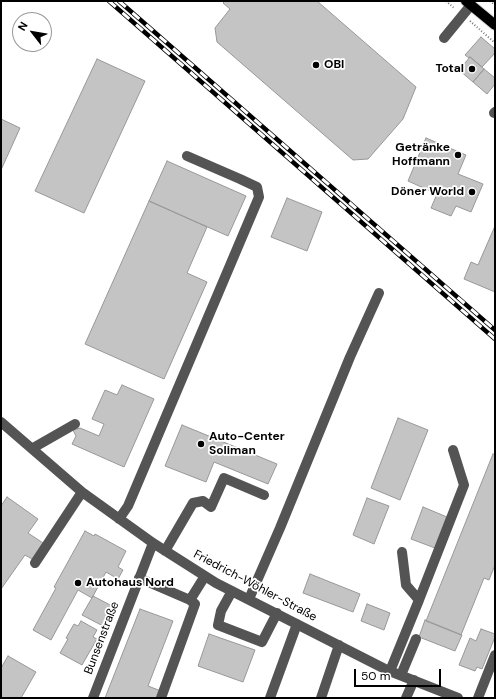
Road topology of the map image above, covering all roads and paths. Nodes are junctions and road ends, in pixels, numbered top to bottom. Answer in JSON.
{"nodes":[{"id":1,"x":490,"y":1,"type":"edge"},
{"id":2,"x":469,"y":3,"type":"edge"},
{"id":3,"x":495,"y":5,"type":"edge"},
{"id":4,"x":495,"y":25,"type":"edge"},
{"id":5,"x":444,"y":38,"type":"dead end"},
{"id":6,"x":186,"y":156,"type":"dead end"},
{"id":7,"x":379,"y":293,"type":"dead end"},
{"id":8,"x":1,"y":422,"type":"edge"},
{"id":9,"x":75,"y":424,"type":"dead end"},
{"id":10,"x":33,"y":448,"type":"junction"},
{"id":11,"x":454,"y":450,"type":"dead end"},
{"id":12,"x":82,"y":492,"type":"junction"},
{"id":13,"x":264,"y":495,"type":"dead end"},
{"id":14,"x":119,"y":519,"type":"junction"},
{"id":15,"x":152,"y":543,"type":"junction"},
{"id":16,"x":165,"y":551,"type":"junction"},
{"id":17,"x":402,"y":552,"type":"dead end"},
{"id":18,"x":35,"y":563,"type":"dead end"},
{"id":19,"x":205,"y":576,"type":"junction"},
{"id":20,"x":139,"y":578,"type":"junction"},
{"id":21,"x":232,"y":591,"type":"junction"},
{"id":22,"x":249,"y":599,"type":"junction"},
{"id":23,"x":190,"y":600,"type":"junction"},
{"id":24,"x":419,"y":600,"type":"junction"},
{"id":25,"x":277,"y":614,"type":"junction"},
{"id":26,"x":297,"y":624,"type":"junction"},
{"id":27,"x":416,"y":639,"type":"dead end"},
{"id":28,"x":339,"y":645,"type":"junction"},
{"id":29,"x":495,"y":655,"type":"edge"},
{"id":30,"x":390,"y":671,"type":"junction"},
{"id":31,"x":401,"y":675,"type":"junction"},
{"id":32,"x":414,"y":680,"type":"junction"},
{"id":33,"x":272,"y":697,"type":"edge"},
{"id":34,"x":93,"y":698,"type":"edge"},
{"id":35,"x":161,"y":698,"type":"edge"},
{"id":36,"x":321,"y":698,"type":"edge"},
{"id":37,"x":406,"y":698,"type":"edge"},
{"id":38,"x":458,"y":698,"type":"edge"},
{"id":39,"x":478,"y":698,"type":"edge"}],
"edges":[{"from":1,"to":3,"type":"path"},
{"from":2,"to":4,"type":"main road"},
{"from":2,"to":5,"type":"street"},
{"from":6,"to":14,"type":"street"},
{"from":7,"to":22,"type":"street"},
{"from":8,"to":10,"type":"street","name":"Friedrich-Wöhler-Straße"},
{"from":9,"to":10,"type":"street"},
{"from":10,"to":12,"type":"street","name":"Friedrich-Wöhler-Straße"},
{"from":11,"to":24,"type":"street"},
{"from":12,"to":14,"type":"street","name":"Friedrich-Wöhler-Straße"},
{"from":12,"to":18,"type":"street"},
{"from":13,"to":16,"type":"street"},
{"from":14,"to":15,"type":"street","name":"Friedrich-Wöhler-Straße"},
{"from":15,"to":16,"type":"street","name":"Friedrich-Wöhler-Straße"},
{"from":15,"to":20,"type":"street","name":"Bunsenstraße"},
{"from":16,"to":19,"type":"street","name":"Friedrich-Wöhler-Straße"},
{"from":17,"to":24,"type":"street"},
{"from":19,"to":21,"type":"street","name":"Friedrich-Wöhler-Straße"},
{"from":19,"to":23,"type":"street"},
{"from":20,"to":23,"type":"street"},
{"from":20,"to":34,"type":"street","name":"Bunsenstraße"},
{"from":21,"to":22,"type":"street","name":"Friedrich-Wöhler-Straße"},
{"from":21,"to":25,"type":"street"},
{"from":22,"to":25,"type":"street","name":"Friedrich-Wöhler-Straße"},
{"from":23,"to":35,"type":"street"},
{"from":24,"to":30,"type":"street"},
{"from":25,"to":26,"type":"street","name":"Friedrich-Wöhler-Straße"},
{"from":26,"to":28,"type":"street","name":"Friedrich-Wöhler-Straße"},
{"from":26,"to":33,"type":"street"},
{"from":27,"to":31,"type":"street"},
{"from":28,"to":30,"type":"street","name":"Friedrich-Wöhler-Straße"},
{"from":28,"to":36,"type":"street"},
{"from":29,"to":39,"type":"street"},
{"from":30,"to":31,"type":"street","name":"Friedrich-Wöhler-Straße"},
{"from":31,"to":32,"type":"street","name":"Friedrich-Wöhler-Straße"},
{"from":32,"to":37,"type":"street"},
{"from":32,"to":38,"type":"street","name":"Friedrich-Wöhler-Straße"}]}
